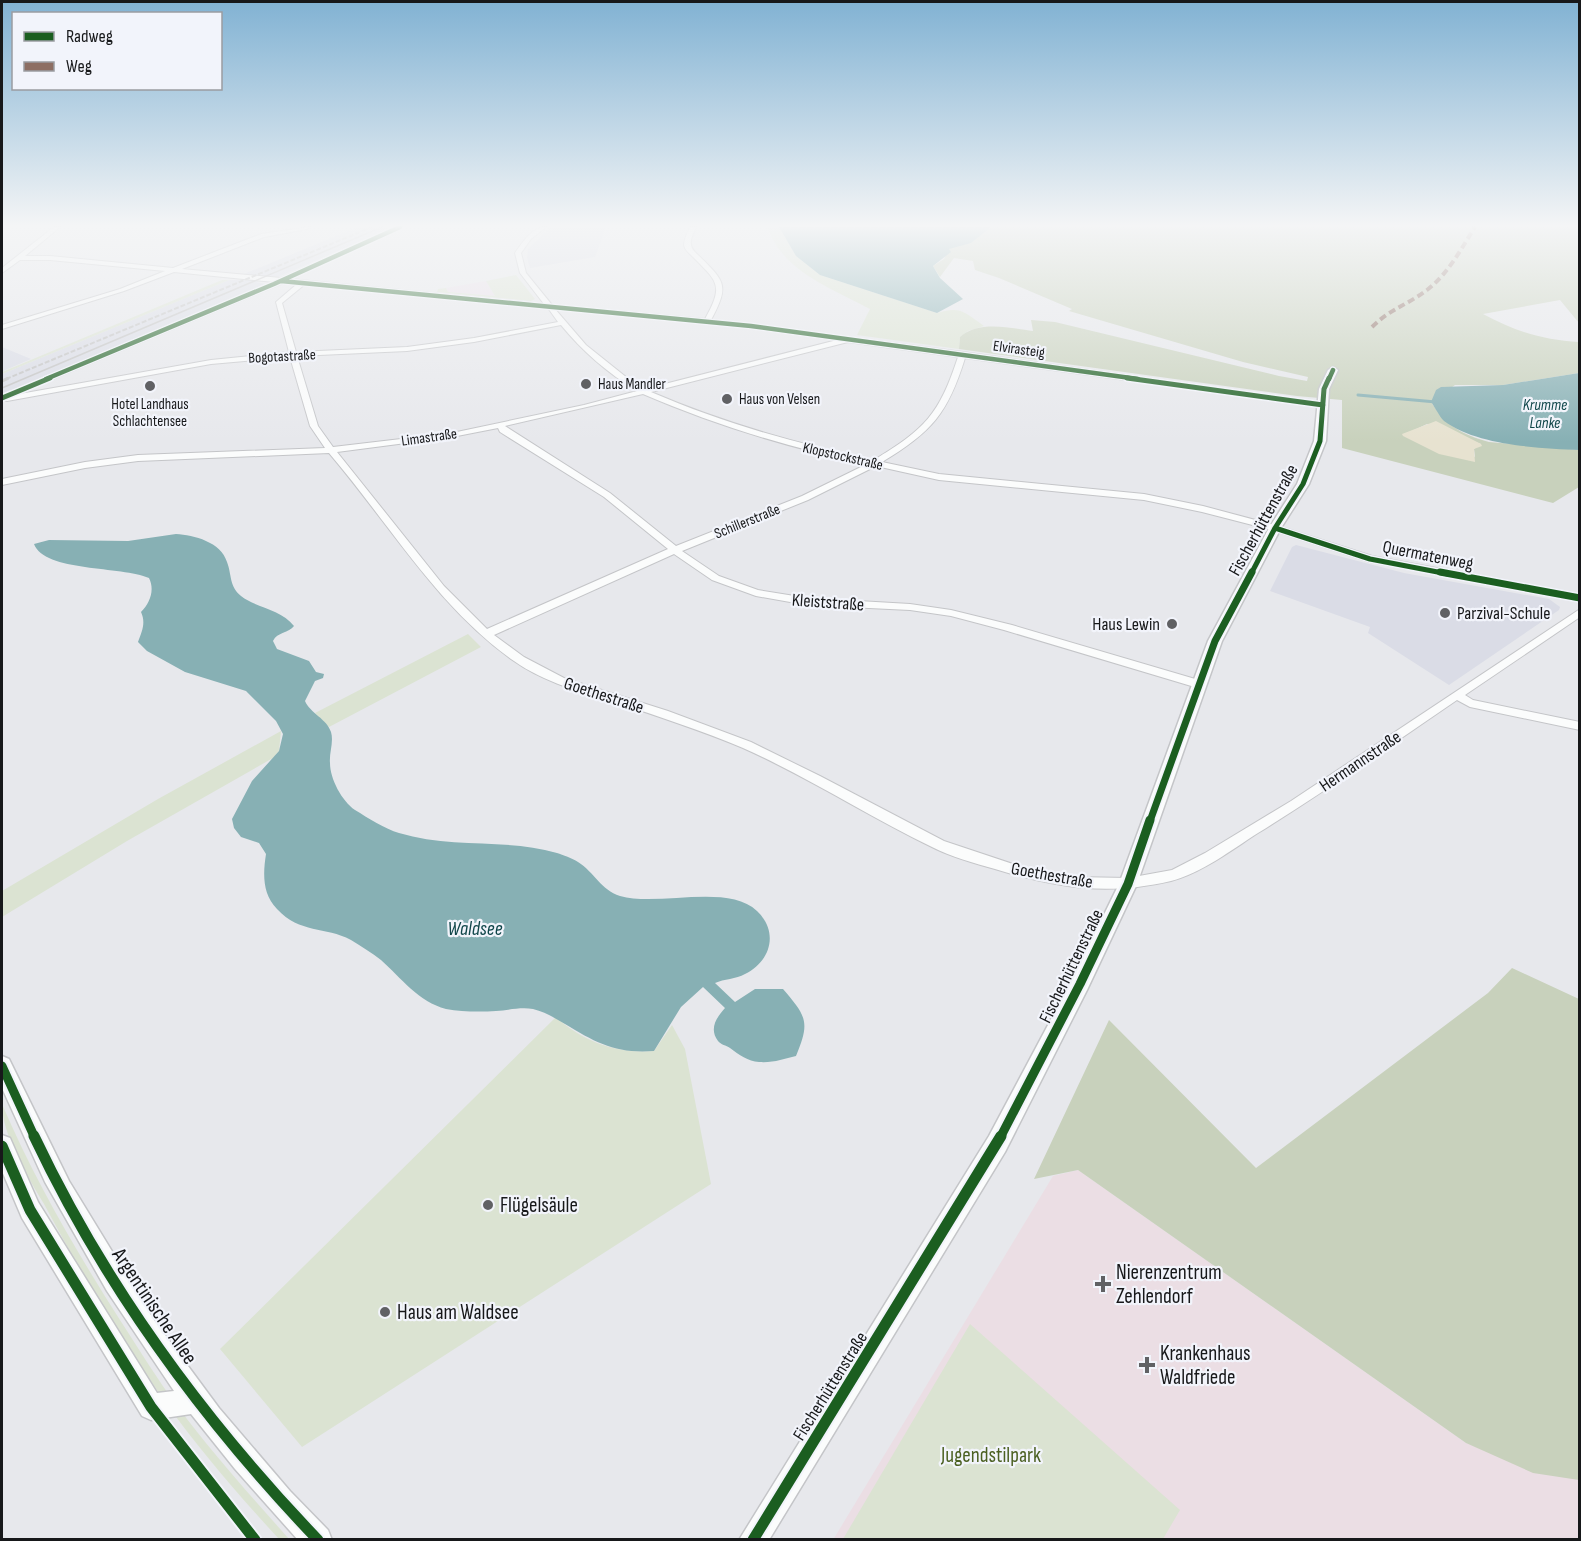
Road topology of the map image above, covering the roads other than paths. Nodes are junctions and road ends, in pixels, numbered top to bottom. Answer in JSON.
{"nodes":[{"id":1,"x":97,"y":299,"type":"edge"},
{"id":2,"x":238,"y":299,"type":"edge"},
{"id":3,"x":283,"y":299,"type":"edge"},
{"id":4,"x":467,"y":299,"type":"edge"},
{"id":5,"x":544,"y":299,"type":"edge"},
{"id":6,"x":719,"y":299,"type":"edge"},
{"id":7,"x":550,"y":307,"type":"junction"},
{"id":8,"x":706,"y":322,"type":"junction"},
{"id":9,"x":563,"y":323,"type":"junction"},
{"id":10,"x":2,"y":327,"type":"edge"},
{"id":11,"x":847,"y":338,"type":"junction"},
{"id":12,"x":963,"y":354,"type":"junction"},
{"id":13,"x":293,"y":355,"type":"junction"},
{"id":14,"x":1333,"y":370,"type":"dead end"},
{"id":15,"x":644,"y":392,"type":"junction"},
{"id":16,"x":2,"y":398,"type":"edge"},
{"id":17,"x":1323,"y":405,"type":"junction"},
{"id":18,"x":501,"y":426,"type":"junction"},
{"id":19,"x":332,"y":450,"type":"junction"},
{"id":20,"x":874,"y":464,"type":"junction"},
{"id":21,"x":2,"y":482,"type":"edge"},
{"id":22,"x":1275,"y":528,"type":"junction"},
{"id":23,"x":675,"y":550,"type":"junction"},
{"id":24,"x":1580,"y":598,"type":"edge"},
{"id":25,"x":1580,"y":612,"type":"edge"},
{"id":26,"x":486,"y":634,"type":"junction"},
{"id":27,"x":1198,"y":684,"type":"junction"},
{"id":28,"x":1458,"y":695,"type":"junction"},
{"id":29,"x":1580,"y":726,"type":"edge"},
{"id":30,"x":1128,"y":884,"type":"junction"},
{"id":31,"x":2,"y":1066,"type":"edge"},
{"id":32,"x":2,"y":1146,"type":"edge"},
{"id":33,"x":197,"y":1400,"type":"junction"},
{"id":34,"x":318,"y":1539,"type":"edge"},
{"id":35,"x":753,"y":1539,"type":"edge"}],
"edges":[{"from":1,"to":10,"type":"street"},
{"from":2,"to":16,"type":"street"},
{"from":3,"to":13,"type":"street","name":"Goethestraße"},
{"from":4,"to":7,"type":"street","name":"Elvirasteig"},
{"from":5,"to":7,"type":"street","name":"Klopstockstraße"},
{"from":6,"to":8,"type":"street"},
{"from":7,"to":8,"type":"street","name":"Elvirasteig"},
{"from":7,"to":9,"type":"street","name":"Klopstockstraße"},
{"from":8,"to":11,"type":"street","name":"Elvirasteig"},
{"from":9,"to":13,"type":"street","name":"Bogotastraße"},
{"from":9,"to":15,"type":"street","name":"Klopstockstraße"},
{"from":11,"to":12,"type":"street","name":"Elvirasteig"},
{"from":11,"to":15,"type":"street","name":"Limastraße"},
{"from":12,"to":17,"type":"street","name":"Elvirasteig"},
{"from":12,"to":20,"type":"street","name":"Schillerstraße"},
{"from":13,"to":16,"type":"street","name":"Bogotastraße"},
{"from":13,"to":19,"type":"street","name":"Goethestraße"},
{"from":14,"to":17,"type":"street","name":"Fischerhüttenstraße"},
{"from":15,"to":18,"type":"street","name":"Limastraße"},
{"from":15,"to":20,"type":"street","name":"Klopstockstraße"},
{"from":17,"to":22,"type":"street","name":"Fischerhüttenstraße"},
{"from":18,"to":19,"type":"street","name":"Limastraße"},
{"from":18,"to":23,"type":"street","name":"Kleiststraße"},
{"from":19,"to":21,"type":"street","name":"Limastraße"},
{"from":19,"to":26,"type":"street","name":"Goethestraße"},
{"from":20,"to":22,"type":"street","name":"Klopstockstraße"},
{"from":20,"to":23,"type":"street","name":"Schillerstraße"},
{"from":22,"to":24,"type":"street","name":"Quermatenweg"},
{"from":22,"to":27,"type":"street","name":"Fischerhüttenstraße"},
{"from":23,"to":26,"type":"street","name":"Schillerstraße"},
{"from":23,"to":27,"type":"street","name":"Kleiststraße"},
{"from":25,"to":28,"type":"street","name":"Hermannstraße"},
{"from":26,"to":30,"type":"street","name":"Goethestraße"},
{"from":27,"to":30,"type":"street","name":"Fischerhüttenstraße"},
{"from":28,"to":29,"type":"street"},
{"from":28,"to":30,"type":"street","name":"Hermannstraße"},
{"from":30,"to":35,"type":"street","name":"Fischerhüttenstraße"},
{"from":31,"to":33,"type":"street","name":"Argentinische Allee"},
{"from":32,"to":33,"type":"street"},
{"from":33,"to":34,"type":"street","name":"Argentinische Allee"}]}
